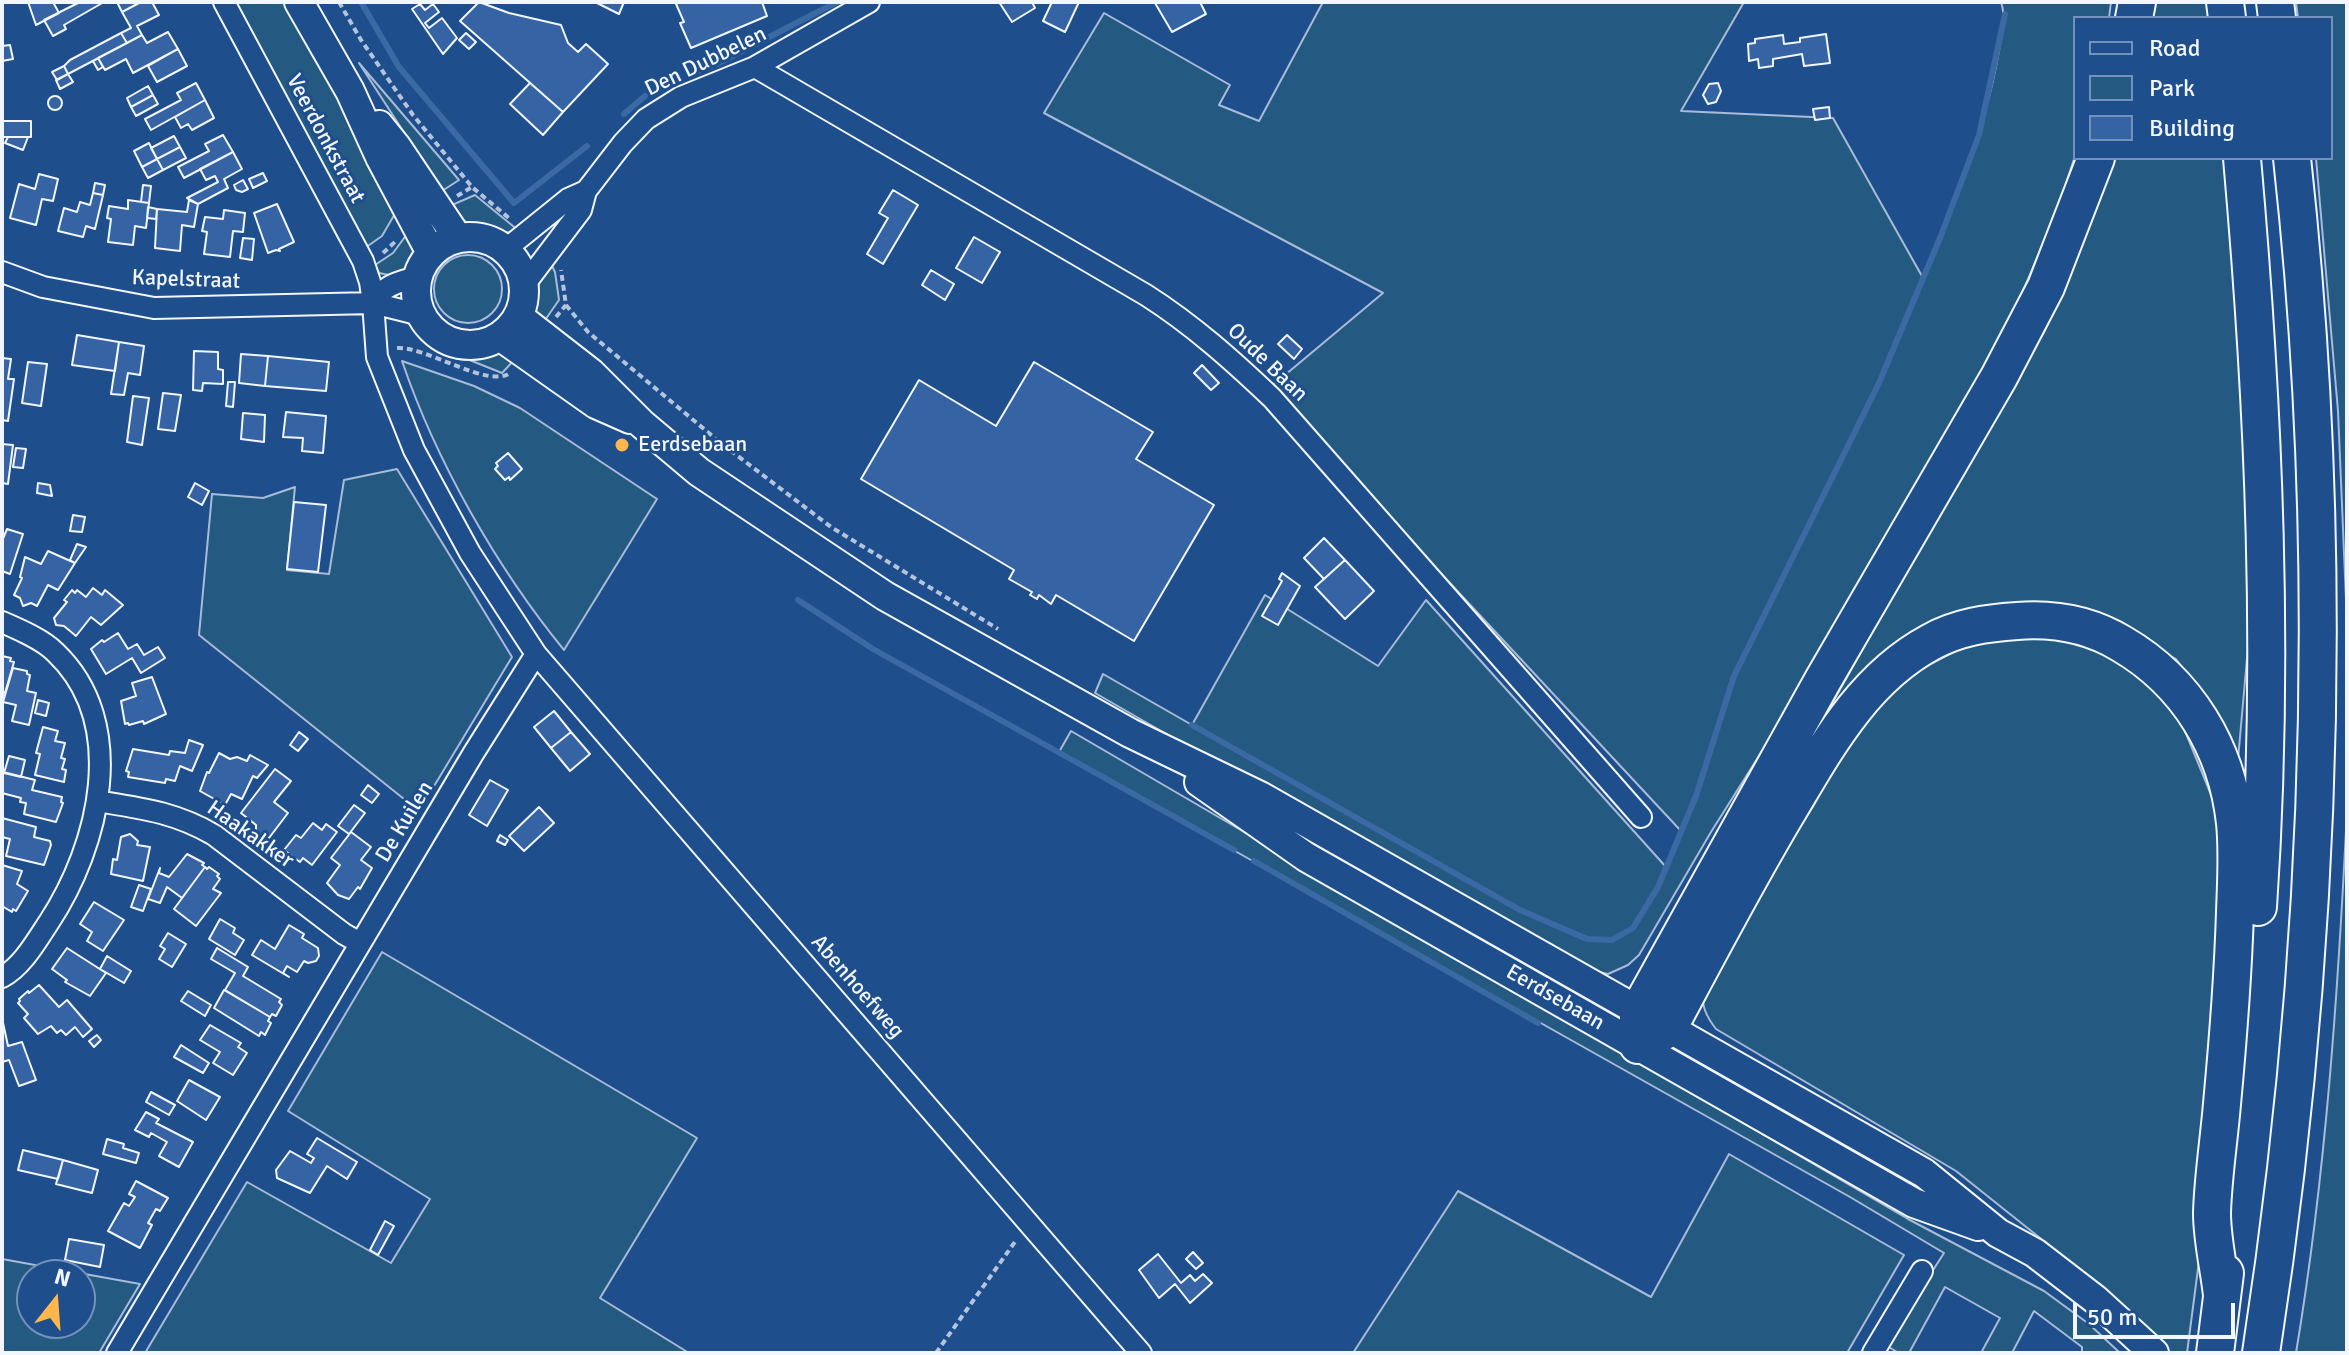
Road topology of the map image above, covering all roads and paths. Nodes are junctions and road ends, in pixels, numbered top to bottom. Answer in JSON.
{"nodes":[{"id":1,"x":224,"y":2,"type":"edge"},
{"id":2,"x":299,"y":2,"type":"edge"},
{"id":3,"x":339,"y":2,"type":"edge"},
{"id":4,"x":869,"y":2,"type":"edge"},
{"id":5,"x":755,"y":67,"type":"junction"},
{"id":6,"x":350,"y":91,"type":"junction"},
{"id":7,"x":2095,"y":160,"type":"edge"},
{"id":8,"x":2242,"y":160,"type":"edge"},
{"id":9,"x":2292,"y":160,"type":"edge"},
{"id":10,"x":586,"y":191,"type":"junction"},
{"id":11,"x":514,"y":222,"type":"dead end"},
{"id":12,"x":457,"y":237,"type":"junction"},
{"id":13,"x":506,"y":249,"type":"junction"},
{"id":14,"x":424,"y":265,"type":"junction"},
{"id":15,"x":2,"y":272,"type":"edge"},
{"id":16,"x":525,"y":284,"type":"junction"},
{"id":17,"x":373,"y":303,"type":"junction"},
{"id":18,"x":566,"y":305,"type":"dead end"},
{"id":19,"x":421,"y":315,"type":"junction"},
{"id":20,"x":510,"y":327,"type":"junction"},
{"id":21,"x":2,"y":622,"type":"edge"},
{"id":22,"x":1001,"y":630,"type":"dead end"},
{"id":23,"x":536,"y":654,"type":"junction"},
{"id":24,"x":97,"y":801,"type":"junction"},
{"id":25,"x":1641,"y":817,"type":"dead end"},
{"id":26,"x":360,"y":943,"type":"junction"},
{"id":27,"x":2,"y":977,"type":"edge"},
{"id":28,"x":1648,"y":1029,"type":"junction"},
{"id":29,"x":1005,"y":1255,"type":"dead end"},
{"id":30,"x":1922,"y":1271,"type":"dead end"},
{"id":31,"x":2222,"y":1295,"type":"junction"},
{"id":32,"x":2264,"y":1347,"type":"edge"},
{"id":33,"x":2215,"y":1349,"type":"edge"},
{"id":34,"x":117,"y":1353,"type":"edge"},
{"id":35,"x":936,"y":1353,"type":"edge"},
{"id":36,"x":1141,"y":1353,"type":"edge"},
{"id":37,"x":1873,"y":1353,"type":"edge"},
{"id":38,"x":2154,"y":1353,"type":"edge"}],
"edges":[{"from":1,"to":17,"type":"street","name":"Veerdonkstraat"},
{"from":2,"to":6,"type":"main road"},
{"from":3,"to":11,"type":"path"},
{"from":4,"to":5,"type":"street","name":"Den Dubbelen"},
{"from":5,"to":10,"type":"street","name":"Den Dubbelen"},
{"from":5,"to":25,"type":"street","name":"Oude Baan"},
{"from":6,"to":12,"type":"main road"},
{"from":6,"to":14,"type":"main road"},
{"from":7,"to":28,"type":"highway"},
{"from":8,"to":31,"type":"highway"},
{"from":9,"to":32,"type":"highway"},
{"from":10,"to":13,"type":"street","name":"Den Dubbelen"},
{"from":10,"to":16,"type":"street","name":"Den Dubbelen"},
{"from":12,"to":13,"type":"main road"},
{"from":12,"to":14,"type":"main road"},
{"from":13,"to":16,"type":"main road"},
{"from":14,"to":17,"type":"street"},
{"from":14,"to":19,"type":"main road"},
{"from":15,"to":17,"type":"street","name":"Kapelstraat"},
{"from":16,"to":20,"type":"main road"},
{"from":17,"to":19,"type":"street","name":"Kapelstraat"},
{"from":17,"to":23,"type":"street"},
{"from":18,"to":22,"type":"path"},
{"from":19,"to":20,"type":"main road"},
{"from":20,"to":28,"type":"main road","name":"Eerdsebaan"},
{"from":21,"to":24,"type":"street"},
{"from":23,"to":26,"type":"street","name":"De Kuilen"},
{"from":23,"to":36,"type":"street","name":"Abenhoefweg"},
{"from":24,"to":26,"type":"street","name":"Haakakker"},
{"from":24,"to":27,"type":"street"},
{"from":26,"to":34,"type":"street","name":"De Kuilen"},
{"from":28,"to":31,"type":"highway"},
{"from":28,"to":38,"type":"main road","name":"Eerdsebaan"},
{"from":29,"to":35,"type":"path"},
{"from":30,"to":37,"type":"street"},
{"from":31,"to":33,"type":"highway"}]}
